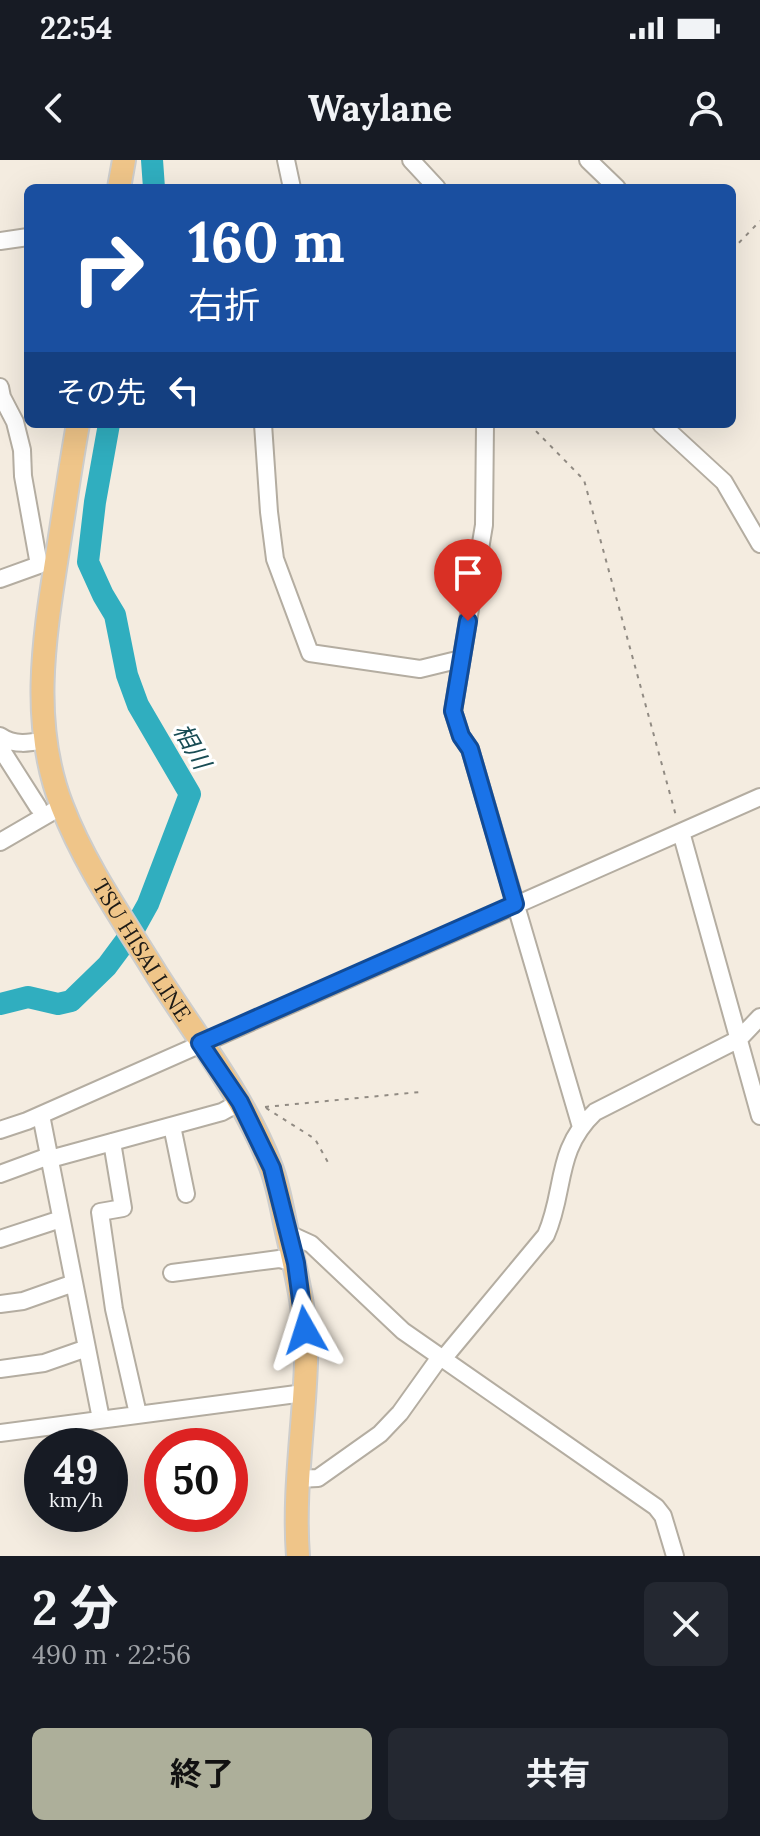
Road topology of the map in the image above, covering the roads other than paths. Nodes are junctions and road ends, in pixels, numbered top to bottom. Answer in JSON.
{"nodes":[{"id":1,"x":124,"y":160,"type":"edge"},
{"id":2,"x":286,"y":160,"type":"edge"},
{"id":3,"x":411,"y":160,"type":"edge"},
{"id":4,"x":588,"y":160,"type":"edge"},
{"id":5,"x":120,"y":184,"type":"edge"},
{"id":6,"x":291,"y":184,"type":"edge"},
{"id":7,"x":433,"y":184,"type":"edge"},
{"id":8,"x":613,"y":184,"type":"edge"},
{"id":9,"x":24,"y":238,"type":"edge"},
{"id":10,"x":0,"y":241,"type":"edge"},
{"id":11,"x":1,"y":394,"type":"edge"},
{"id":12,"x":77,"y":428,"type":"edge"},
{"id":13,"x":263,"y":428,"type":"edge"},
{"id":14,"x":485,"y":428,"type":"edge"},
{"id":15,"x":665,"y":428,"type":"edge"},
{"id":16,"x":760,"y":544,"type":"edge"},
{"id":17,"x":47,"y":566,"type":"junction"},
{"id":18,"x":0,"y":579,"type":"edge"},
{"id":19,"x":461,"y":659,"type":"junction"},
{"id":20,"x":45,"y":740,"type":"junction"},
{"id":21,"x":3,"y":744,"type":"edge"},
{"id":22,"x":760,"y":797,"type":"edge"},
{"id":23,"x":62,"y":806,"type":"junction"},
{"id":24,"x":38,"y":807,"type":"dead end"},
{"id":25,"x":681,"y":832,"type":"junction"},
{"id":26,"x":0,"y":842,"type":"edge"},
{"id":27,"x":515,"y":904,"type":"junction"},
{"id":28,"x":760,"y":1017,"type":"edge"},
{"id":29,"x":739,"y":1039,"type":"junction"},
{"id":30,"x":200,"y":1043,"type":"junction"},
{"id":31,"x":240,"y":1102,"type":"junction"},
{"id":32,"x":41,"y":1115,"type":"junction"},
{"id":33,"x":760,"y":1116,"type":"edge"},
{"id":34,"x":172,"y":1126,"type":"junction"},
{"id":35,"x":581,"y":1127,"type":"junction"},
{"id":36,"x":0,"y":1130,"type":"edge"},
{"id":37,"x":112,"y":1142,"type":"junction"},
{"id":38,"x":50,"y":1158,"type":"junction"},
{"id":39,"x":0,"y":1174,"type":"edge"},
{"id":40,"x":186,"y":1194,"type":"dead end"},
{"id":41,"x":61,"y":1219,"type":"junction"},
{"id":42,"x":287,"y":1233,"type":"junction"},
{"id":43,"x":0,"y":1239,"type":"edge"},
{"id":44,"x":296,"y":1263,"type":"junction"},
{"id":45,"x":172,"y":1273,"type":"dead end"},
{"id":46,"x":74,"y":1283,"type":"junction"},
{"id":47,"x":0,"y":1304,"type":"edge"},
{"id":48,"x":87,"y":1348,"type":"junction"},
{"id":49,"x":441,"y":1358,"type":"junction"},
{"id":50,"x":0,"y":1369,"type":"edge"},
{"id":51,"x":304,"y":1393,"type":"junction"},
{"id":52,"x":138,"y":1414,"type":"junction"},
{"id":53,"x":101,"y":1419,"type":"junction"},
{"id":54,"x":0,"y":1433,"type":"edge"},
{"id":55,"x":298,"y":1479,"type":"junction"},
{"id":56,"x":298,"y":1556,"type":"edge"},
{"id":57,"x":675,"y":1556,"type":"edge"}],
"edges":[{"from":1,"to":5,"type":"main road"},
{"from":2,"to":6,"type":"street"},
{"from":3,"to":7,"type":"street"},
{"from":4,"to":8,"type":"street"},
{"from":9,"to":10,"type":"street"},
{"from":11,"to":17,"type":"street"},
{"from":12,"to":17,"type":"main road","name":"TSU HISAI LINE"},
{"from":13,"to":19,"type":"street"},
{"from":14,"to":19,"type":"street"},
{"from":15,"to":16,"type":"street"},
{"from":17,"to":18,"type":"street"},
{"from":17,"to":20,"type":"main road","name":"TSU HISAI LINE"},
{"from":19,"to":27,"type":"street"},
{"from":20,"to":21,"type":"street"},
{"from":20,"to":23,"type":"main road","name":"TSU HISAI LINE"},
{"from":21,"to":24,"type":"street"},
{"from":22,"to":25,"type":"street"},
{"from":23,"to":26,"type":"street"},
{"from":23,"to":30,"type":"main road","name":"TSU HISAI LINE"},
{"from":25,"to":27,"type":"street"},
{"from":25,"to":29,"type":"street"},
{"from":27,"to":30,"type":"street"},
{"from":27,"to":35,"type":"street"},
{"from":28,"to":29,"type":"street"},
{"from":29,"to":33,"type":"street"},
{"from":29,"to":35,"type":"street"},
{"from":30,"to":31,"type":"main road","name":"TSU HISAI LINE"},
{"from":30,"to":32,"type":"street"},
{"from":31,"to":34,"type":"street"},
{"from":31,"to":42,"type":"main road","name":"TSU HISAI LINE"},
{"from":32,"to":36,"type":"street"},
{"from":32,"to":38,"type":"street"},
{"from":34,"to":37,"type":"street"},
{"from":34,"to":40,"type":"street"},
{"from":35,"to":49,"type":"street"},
{"from":37,"to":38,"type":"street"},
{"from":37,"to":52,"type":"street"},
{"from":38,"to":39,"type":"street"},
{"from":38,"to":41,"type":"street"},
{"from":41,"to":43,"type":"street"},
{"from":41,"to":46,"type":"street"},
{"from":42,"to":44,"type":"main road","name":"TSU HISAI LINE"},
{"from":42,"to":49,"type":"street"},
{"from":44,"to":45,"type":"street"},
{"from":44,"to":51,"type":"main road","name":"TSU HISAI LINE"},
{"from":46,"to":47,"type":"street"},
{"from":46,"to":48,"type":"street"},
{"from":48,"to":50,"type":"street"},
{"from":48,"to":53,"type":"street"},
{"from":49,"to":55,"type":"street"},
{"from":49,"to":57,"type":"street"},
{"from":51,"to":52,"type":"street"},
{"from":51,"to":55,"type":"main road","name":"TSU HISAI LINE"},
{"from":52,"to":53,"type":"street"},
{"from":53,"to":54,"type":"street"},
{"from":55,"to":56,"type":"main road","name":"TSU HISAI LINE"}]}
